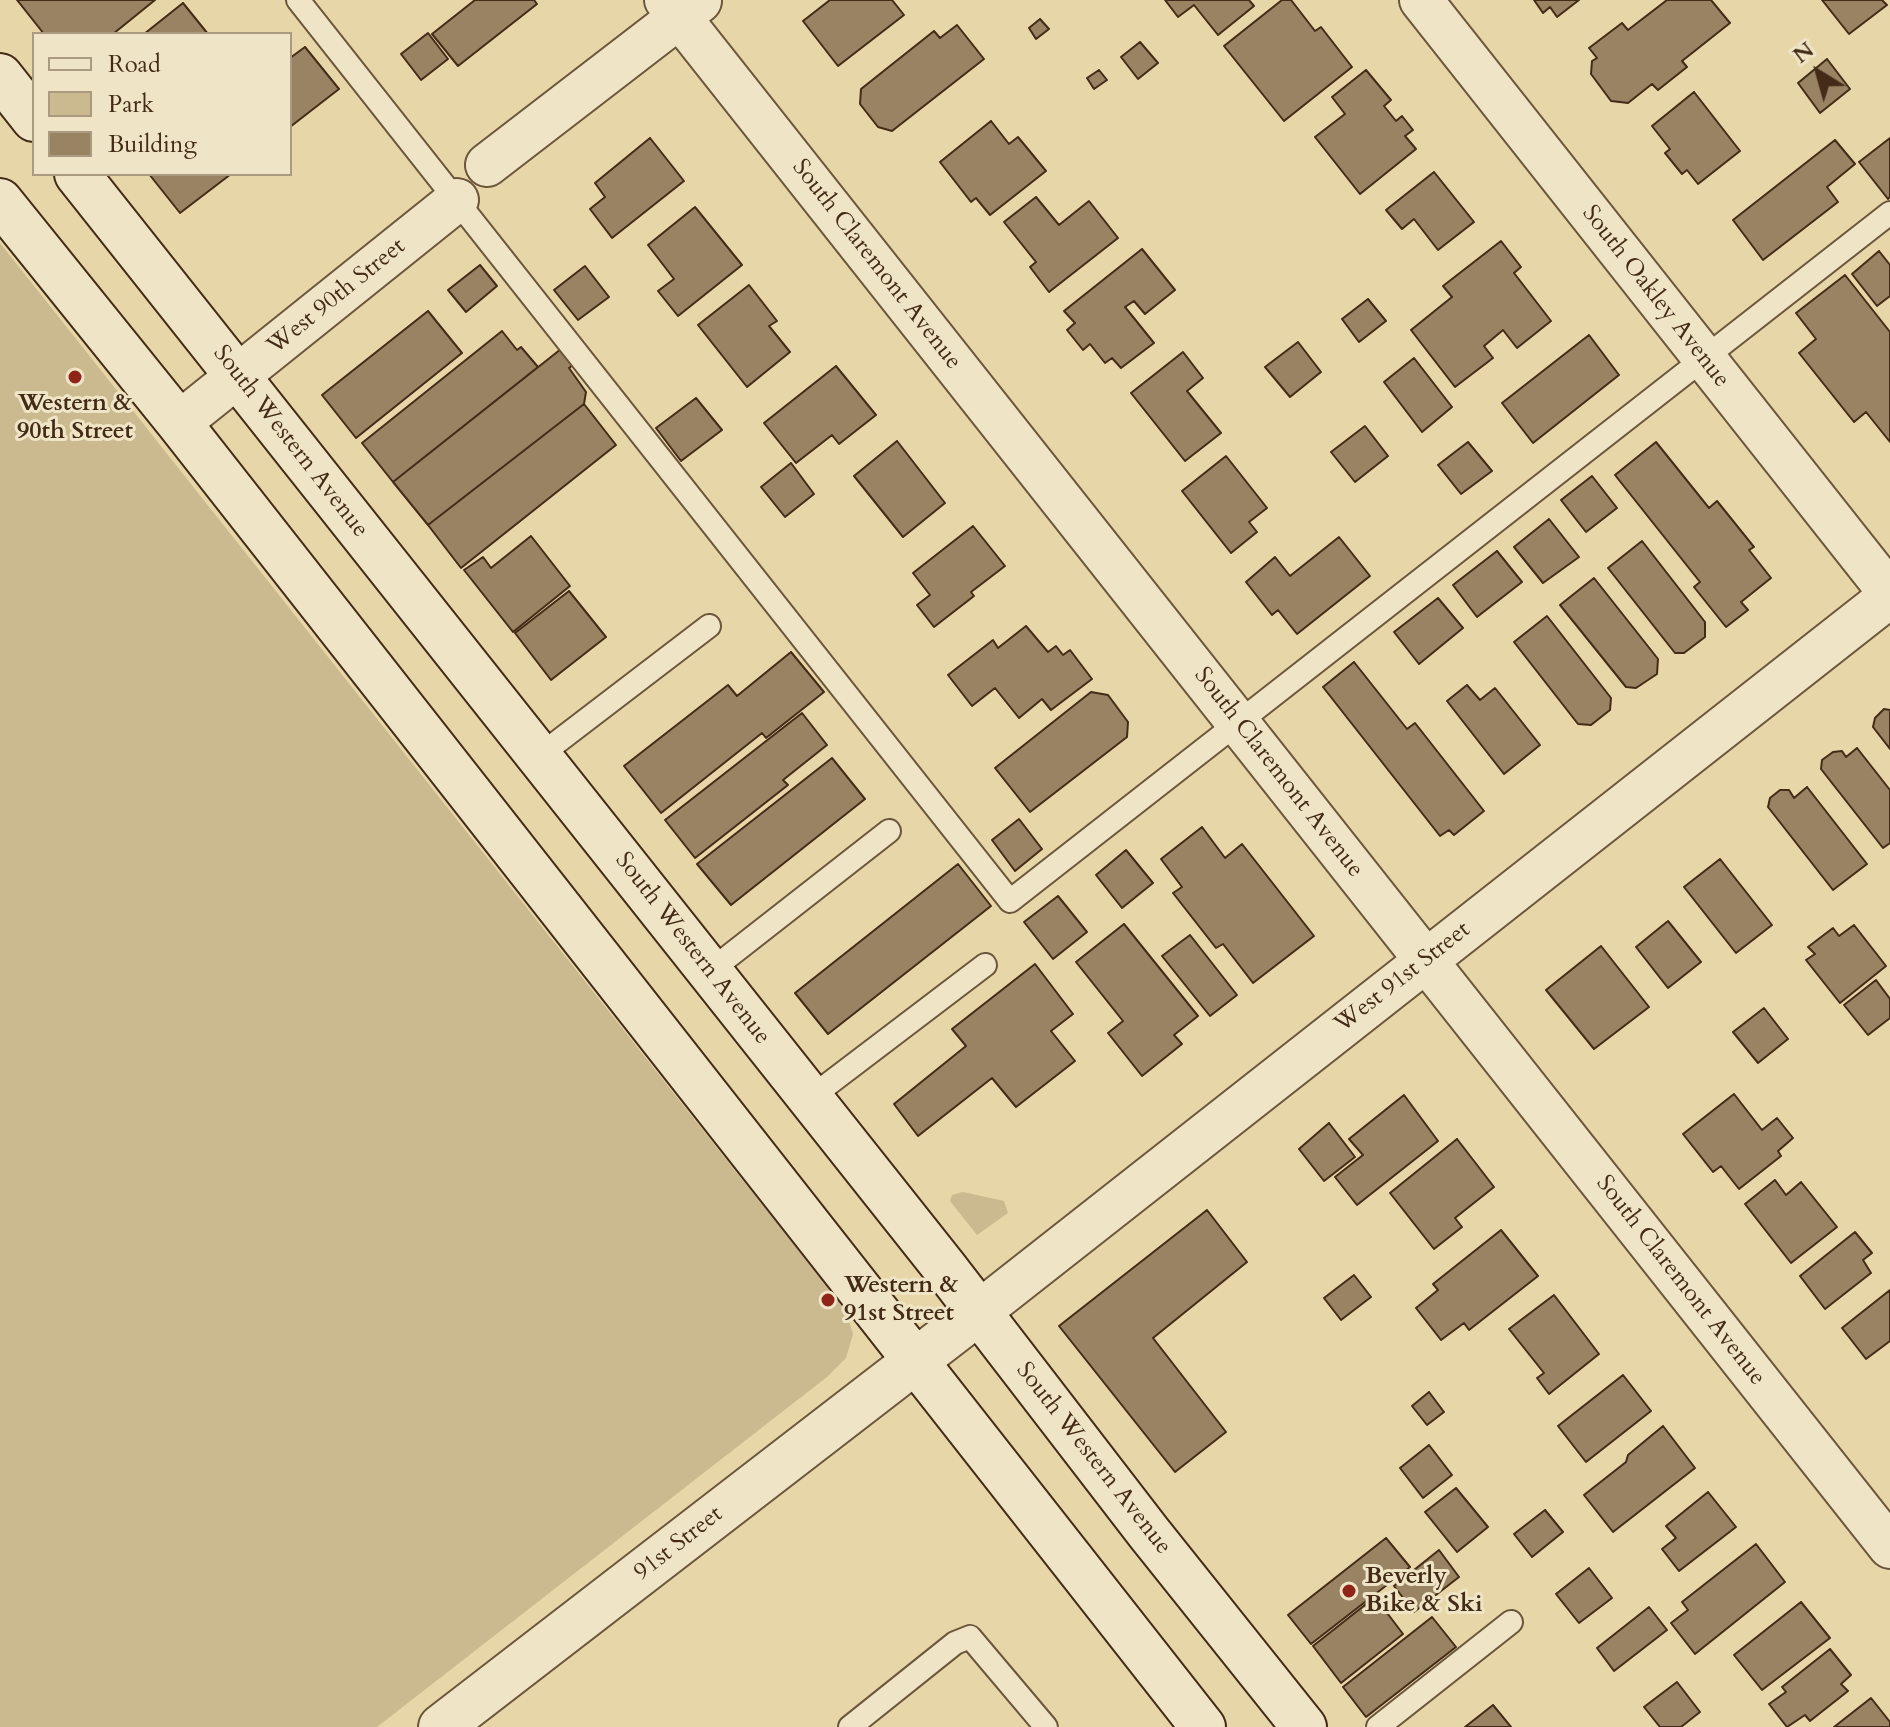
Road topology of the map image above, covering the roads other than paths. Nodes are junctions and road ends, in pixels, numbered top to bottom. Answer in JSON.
{"nodes":[{"id":1,"x":298,"y":0,"type":"edge"},
{"id":2,"x":1421,"y":0,"type":"edge"},
{"id":3,"x":682,"y":6,"type":"edge"},
{"id":4,"x":0,"y":76,"type":"edge"},
{"id":5,"x":32,"y":116,"type":"edge"},
{"id":6,"x":487,"y":165,"type":"dead end"},
{"id":7,"x":79,"y":176,"type":"edge"},
{"id":8,"x":457,"y":200,"type":"junction"},
{"id":9,"x":0,"y":201,"type":"edge"},
{"id":10,"x":1890,"y":213,"type":"edge"},
{"id":11,"x":1704,"y":358,"type":"junction"},
{"id":12,"x":238,"y":377,"type":"junction"},
{"id":13,"x":179,"y":423,"type":"junction"},
{"id":14,"x":1890,"y":594,"type":"edge"},
{"id":15,"x":709,"y":626,"type":"dead end"},
{"id":16,"x":1238,"y":723,"type":"junction"},
{"id":17,"x":539,"y":756,"type":"junction"},
{"id":18,"x":889,"y":831,"type":"dead end"},
{"id":19,"x":1426,"y":960,"type":"junction"},
{"id":20,"x":985,"y":965,"type":"dead end"},
{"id":21,"x":710,"y":971,"type":"junction"},
{"id":22,"x":810,"y":1098,"type":"junction"},
{"id":23,"x":979,"y":1312,"type":"junction"},
{"id":24,"x":917,"y":1360,"type":"junction"},
{"id":25,"x":1890,"y":1547,"type":"edge"},
{"id":26,"x":1511,"y":1622,"type":"dead end"},
{"id":27,"x":441,"y":1727,"type":"edge"},
{"id":28,"x":850,"y":1727,"type":"edge"},
{"id":29,"x":1046,"y":1727,"type":"edge"},
{"id":30,"x":1203,"y":1727,"type":"edge"},
{"id":31,"x":1304,"y":1727,"type":"edge"},
{"id":32,"x":1378,"y":1727,"type":"edge"}],
"edges":[{"from":1,"to":8,"type":"lane"},
{"from":2,"to":11,"type":"street","name":"South Oakley Avenue"},
{"from":3,"to":6,"type":"street"},
{"from":3,"to":16,"type":"street","name":"South Claremont Avenue"},
{"from":4,"to":5,"type":"main road"},
{"from":7,"to":12,"type":"main road","name":"South Western Avenue"},
{"from":8,"to":12,"type":"street","name":"West 90th Street"},
{"from":8,"to":16,"type":"lane"},
{"from":9,"to":13,"type":"main road"},
{"from":10,"to":11,"type":"lane"},
{"from":11,"to":14,"type":"street","name":"South Oakley Avenue"},
{"from":11,"to":16,"type":"lane"},
{"from":12,"to":13,"type":"street","name":"West 90th Street"},
{"from":12,"to":17,"type":"main road","name":"South Western Avenue"},
{"from":13,"to":24,"type":"main road"},
{"from":14,"to":19,"type":"street","name":"West 91st Street"},
{"from":15,"to":17,"type":"lane"},
{"from":16,"to":19,"type":"street","name":"South Claremont Avenue"},
{"from":17,"to":21,"type":"main road","name":"South Western Avenue"},
{"from":18,"to":21,"type":"lane"},
{"from":19,"to":23,"type":"street","name":"West 91st Street"},
{"from":19,"to":25,"type":"street","name":"South Claremont Avenue"},
{"from":20,"to":22,"type":"lane"},
{"from":21,"to":22,"type":"main road","name":"South Western Avenue"},
{"from":22,"to":23,"type":"main road","name":"South Western Avenue"},
{"from":23,"to":24,"type":"main road","name":"West 91st Street"},
{"from":23,"to":31,"type":"main road","name":"South Western Avenue"},
{"from":24,"to":27,"type":"main road","name":"91st Street"},
{"from":24,"to":30,"type":"main road"},
{"from":26,"to":32,"type":"lane"},
{"from":28,"to":29,"type":"lane"}]}
